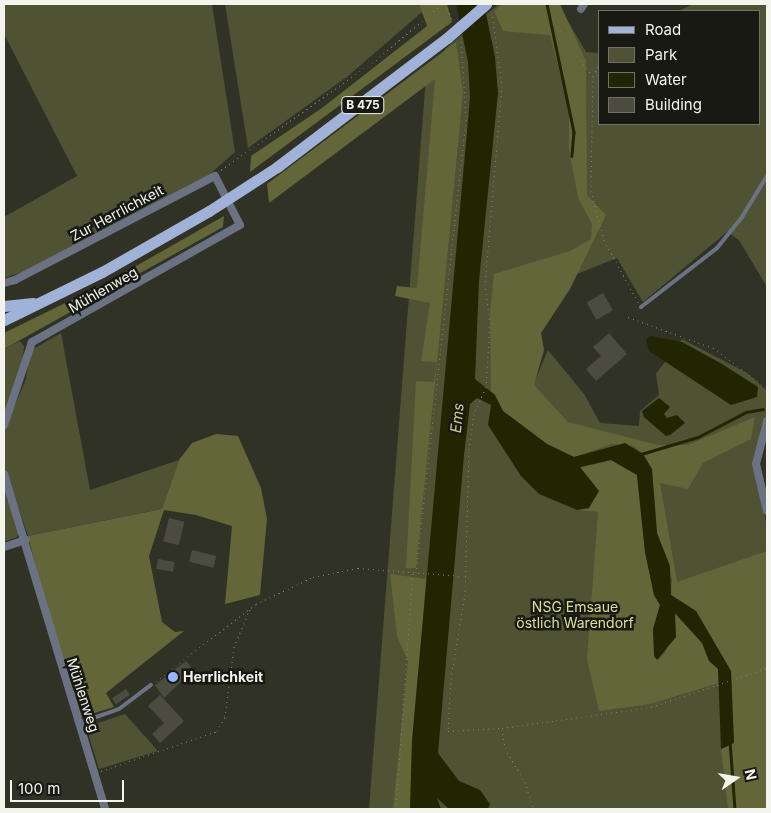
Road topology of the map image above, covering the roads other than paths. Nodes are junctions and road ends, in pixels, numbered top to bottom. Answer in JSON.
{"nodes":[{"id":1,"x":486,"y":4,"type":"edge"},
{"id":2,"x":215,"y":176,"type":"joint"},
{"id":3,"x":767,"y":176,"type":"edge"},
{"id":4,"x":4,"y":283,"type":"edge"},
{"id":5,"x":42,"y":302,"type":"junction"},
{"id":6,"x":4,"y":306,"type":"edge"},
{"id":7,"x":641,"y":308,"type":"road end"},
{"id":8,"x":4,"y":320,"type":"edge"},
{"id":9,"x":767,"y":421,"type":"edge"},
{"id":10,"x":4,"y":425,"type":"edge"},
{"id":11,"x":4,"y":474,"type":"edge"},
{"id":12,"x":767,"y":511,"type":"edge"},
{"id":13,"x":26,"y":540,"type":"junction"},
{"id":14,"x":4,"y":547,"type":"edge"},
{"id":15,"x":151,"y":685,"type":"road end"},
{"id":16,"x":79,"y":723,"type":"junction"},
{"id":17,"x":104,"y":809,"type":"edge"}],
"edges":[{"from":1,"to":5,"type":"main road","number":"B 475","bridge":true},
{"from":2,"to":4,"type":"street","name":"Zur Herrlichkeit"},
{"from":2,"to":10,"type":"street","name":"Mühlenweg"},
{"from":3,"to":7,"type":"lane"},
{"from":5,"to":6,"type":"main road"},
{"from":5,"to":8,"type":"main road","number":"B 475"},
{"from":9,"to":12,"type":"street"},
{"from":11,"to":13,"type":"street","name":"Mühlenweg"},
{"from":13,"to":14,"type":"street"},
{"from":13,"to":16,"type":"street","name":"Mühlenweg"},
{"from":15,"to":16,"type":"lane"},
{"from":16,"to":17,"type":"street","name":"Mühlenweg"}]}
